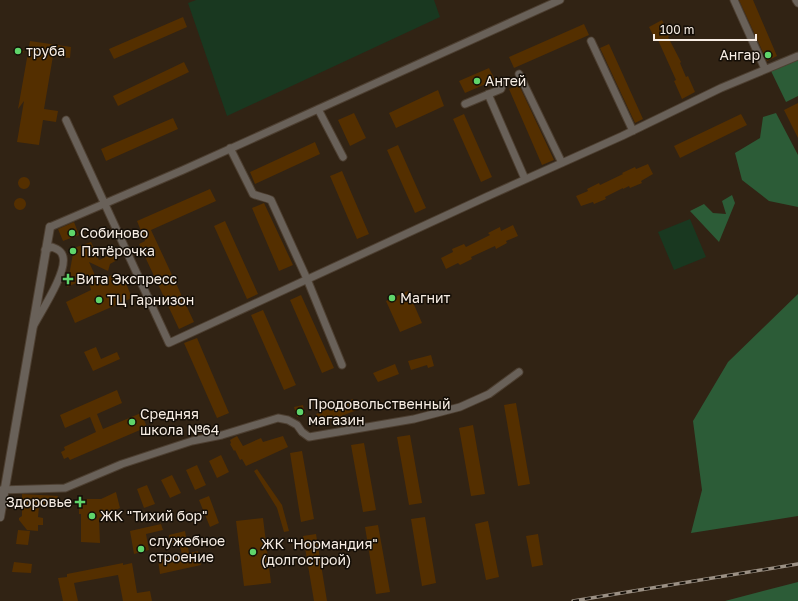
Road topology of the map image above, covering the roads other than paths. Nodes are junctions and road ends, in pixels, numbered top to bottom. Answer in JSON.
{"nodes":[{"id":1,"x":560,"y":0,"type":"edge"},
{"id":2,"x":734,"y":0,"type":"edge"},
{"id":3,"x":796,"y":0,"type":"edge"},
{"id":4,"x":798,"y":3,"type":"edge"},
{"id":5,"x":591,"y":41,"type":"dead end"},
{"id":6,"x":798,"y":56,"type":"edge"},
{"id":7,"x":765,"y":69,"type":"junction"},
{"id":8,"x":519,"y":74,"type":"dead end"},
{"id":9,"x":504,"y":81,"type":"dead end"},
{"id":10,"x":488,"y":94,"type":"junction"},
{"id":11,"x":465,"y":104,"type":"dead end"},
{"id":12,"x":318,"y":109,"type":"junction"},
{"id":13,"x":66,"y":120,"type":"dead end"},
{"id":14,"x":633,"y":131,"type":"junction"},
{"id":15,"x":230,"y":148,"type":"junction"},
{"id":16,"x":343,"y":157,"type":"dead end"},
{"id":17,"x":562,"y":163,"type":"junction"},
{"id":18,"x":525,"y":180,"type":"junction"},
{"id":19,"x":104,"y":204,"type":"junction"},
{"id":20,"x":50,"y":227,"type":"joint"},
{"id":21,"x":45,"y":250,"type":"junction"},
{"id":22,"x":307,"y":279,"type":"junction"},
{"id":23,"x":32,"y":330,"type":"junction"},
{"id":24,"x":342,"y":365,"type":"dead end"},
{"id":25,"x":519,"y":372,"type":"dead end"},
{"id":26,"x":3,"y":490,"type":"edge"},
{"id":27,"x":0,"y":517,"type":"edge"}],
"edges":[{"from":1,"to":12,"type":"street"},
{"from":2,"to":7,"type":"street"},
{"from":3,"to":4,"type":"street"},
{"from":5,"to":14,"type":"street"},
{"from":6,"to":7,"type":"street"},
{"from":7,"to":14,"type":"street"},
{"from":8,"to":17,"type":"street"},
{"from":9,"to":10,"type":"street"},
{"from":10,"to":11,"type":"street"},
{"from":10,"to":18,"type":"street"},
{"from":12,"to":15,"type":"street"},
{"from":12,"to":16,"type":"street"},
{"from":13,"to":19,"type":"street"},
{"from":14,"to":17,"type":"street"},
{"from":15,"to":19,"type":"street"},
{"from":15,"to":22,"type":"street"},
{"from":17,"to":18,"type":"street"},
{"from":18,"to":22,"type":"street"},
{"from":19,"to":20,"type":"street"},
{"from":19,"to":22,"type":"street"},
{"from":20,"to":21,"type":"street"},
{"from":21,"to":23,"type":"street"},
{"from":21,"to":23,"type":"street"},
{"from":22,"to":24,"type":"street"},
{"from":23,"to":26,"type":"street"},
{"from":25,"to":26,"type":"street"},
{"from":26,"to":27,"type":"street"}]}
